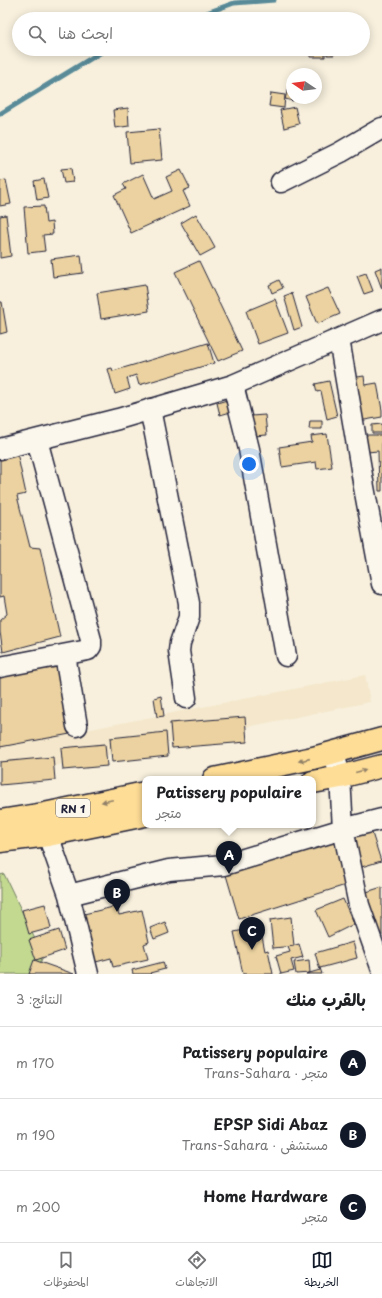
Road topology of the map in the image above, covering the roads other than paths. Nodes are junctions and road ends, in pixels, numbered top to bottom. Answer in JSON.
{"nodes":[{"id":1,"x":382,"y":128,"type":"edge"},
{"id":2,"x":281,"y":182,"type":"dead end"},
{"id":3,"x":382,"y":320,"type":"edge"},
{"id":4,"x":339,"y":339,"type":"junction"},
{"id":5,"x":233,"y":385,"type":"junction"},
{"id":6,"x":150,"y":409,"type":"junction"},
{"id":7,"x":37,"y":440,"type":"junction"},
{"id":8,"x":0,"y":449,"type":"edge"},
{"id":9,"x":382,"y":584,"type":"edge"},
{"id":10,"x":64,"y":655,"type":"junction"},
{"id":11,"x":286,"y":656,"type":"dead end"},
{"id":12,"x":0,"y":667,"type":"edge"},
{"id":13,"x":186,"y":698,"type":"dead end"},
{"id":14,"x":77,"y":726,"type":"dead end"},
{"id":15,"x":382,"y":739,"type":"edge"},
{"id":16,"x":334,"y":752,"type":"junction"},
{"id":17,"x":382,"y":766,"type":"edge"},
{"id":18,"x":229,"y":776,"type":"edge"},
{"id":19,"x":340,"y":777,"type":"junction"},
{"id":20,"x":316,"y":781,"type":"edge"},
{"id":21,"x":142,"y":794,"type":"edge"},
{"id":22,"x":142,"y":816,"type":"edge"},
{"id":23,"x":382,"y":820,"type":"edge"},
{"id":24,"x":0,"y":821,"type":"edge"},
{"id":25,"x":46,"y":825,"type":"junction"},
{"id":26,"x":343,"y":829,"type":"junction"},
{"id":27,"x":0,"y":841,"type":"edge"},
{"id":28,"x":69,"y":895,"type":"junction"},
{"id":29,"x":382,"y":970,"type":"edge"},
{"id":30,"x":88,"y":974,"type":"edge"}],
"edges":[{"from":1,"to":2,"type":"street"},
{"from":3,"to":4,"type":"street"},
{"from":4,"to":5,"type":"street"},
{"from":4,"to":9,"type":"street"},
{"from":5,"to":6,"type":"street"},
{"from":5,"to":11,"type":"street"},
{"from":6,"to":7,"type":"street"},
{"from":6,"to":13,"type":"street"},
{"from":7,"to":8,"type":"street"},
{"from":7,"to":10,"type":"street"},
{"from":10,"to":12,"type":"street"},
{"from":10,"to":14,"type":"street"},
{"from":15,"to":16,"type":"highway"},
{"from":16,"to":18,"type":"highway","one_way":true},
{"from":16,"to":19,"type":"street"},
{"from":19,"to":17,"type":"highway","one_way":true},
{"from":19,"to":20,"type":"highway"},
{"from":19,"to":26,"type":"street"},
{"from":21,"to":25,"type":"highway","number":"RN 1","one_way":true},
{"from":22,"to":25,"type":"highway","number":"RN 1"},
{"from":23,"to":26,"type":"street"},
{"from":24,"to":25,"type":"highway","number":"RN 1"},
{"from":25,"to":27,"type":"highway","number":"RN 1"},
{"from":25,"to":28,"type":"street"},
{"from":26,"to":28,"type":"street"},
{"from":26,"to":29,"type":"street"},
{"from":28,"to":30,"type":"street"}]}
